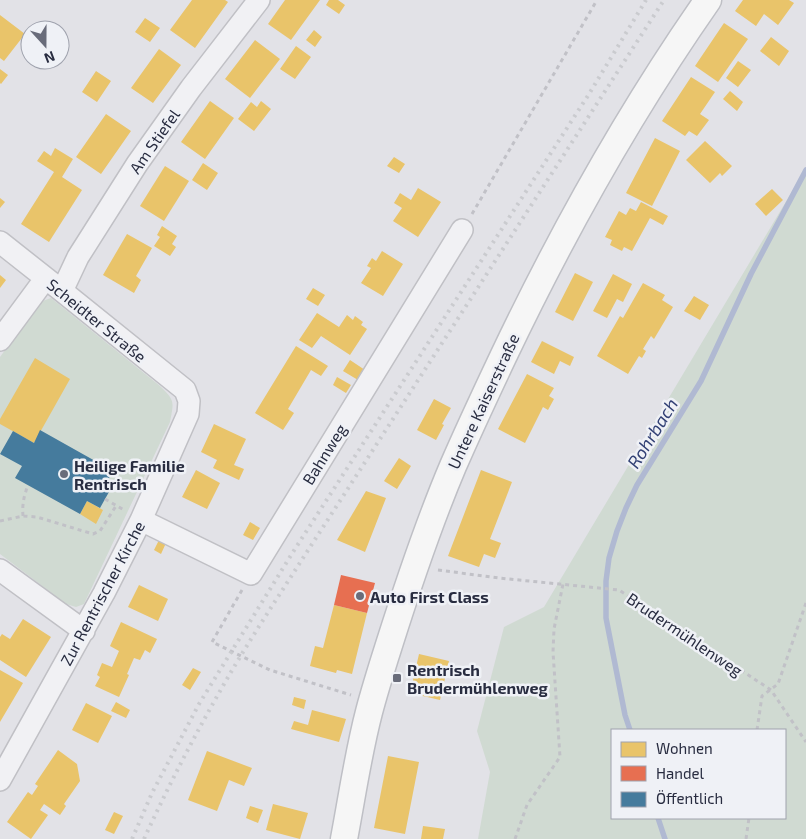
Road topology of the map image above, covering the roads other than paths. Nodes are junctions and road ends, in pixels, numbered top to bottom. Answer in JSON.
{"nodes":[{"id":1,"x":259,"y":0,"type":"edge"},
{"id":2,"x":708,"y":0,"type":"edge"},
{"id":3,"x":462,"y":230,"type":"road end"},
{"id":4,"x":0,"y":242,"type":"edge"},
{"id":5,"x":54,"y":285,"type":"junction"},
{"id":6,"x":0,"y":340,"type":"edge"},
{"id":7,"x":190,"y":401,"type":"joint"},
{"id":8,"x":141,"y":520,"type":"junction"},
{"id":9,"x":0,"y":570,"type":"edge"},
{"id":10,"x":84,"y":631,"type":"junction"},
{"id":11,"x":0,"y":780,"type":"edge"},
{"id":12,"x":344,"y":839,"type":"edge"}],
"edges":[{"from":1,"to":5,"type":"street","name":"Am Stiefel"},
{"from":2,"to":12,"type":"main road","name":"Untere Kaiserstraße"},
{"from":3,"to":8,"type":"street","name":"Bahnweg"},
{"from":4,"to":5,"type":"street","name":"Scheidter Straße"},
{"from":5,"to":6,"type":"street","name":"Am Stiefel"},
{"from":5,"to":7,"type":"street","name":"Scheidter Straße"},
{"from":7,"to":8,"type":"street","name":"Zur Rentrischer Kirche"},
{"from":8,"to":10,"type":"street","name":"Zur Rentrischer Kirche"},
{"from":9,"to":10,"type":"street"},
{"from":10,"to":11,"type":"street","name":"Zur Rentrischer Kirche"}]}
